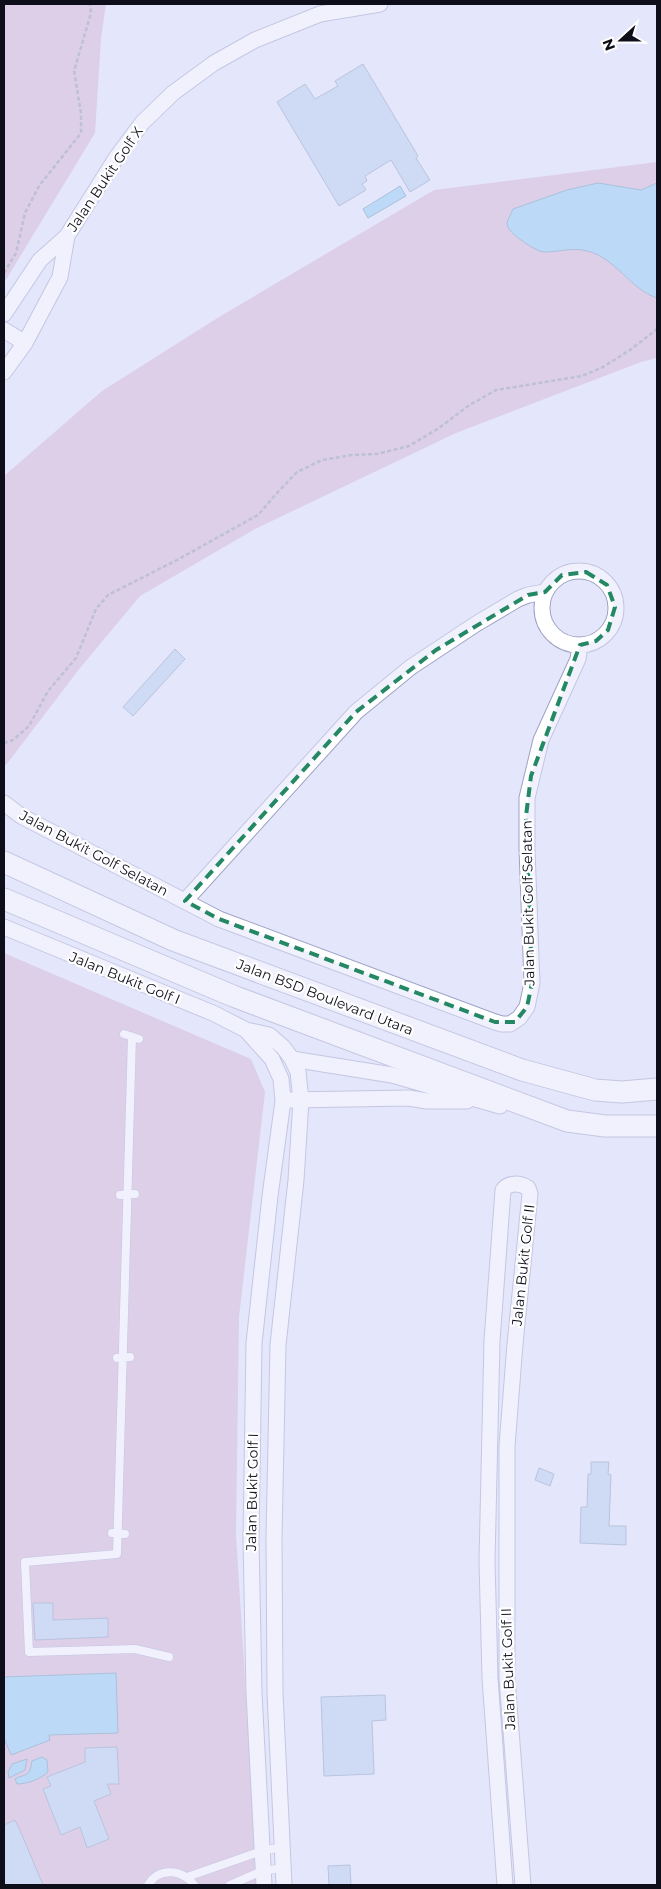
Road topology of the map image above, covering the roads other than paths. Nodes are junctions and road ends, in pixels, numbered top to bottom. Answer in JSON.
{"nodes":[{"id":1,"x":380,"y":4,"type":"edge"},
{"id":2,"x":67,"y":236,"type":"junction"},
{"id":3,"x":4,"y":314,"type":"edge"},
{"id":4,"x":4,"y":330,"type":"edge"},
{"id":5,"x":24,"y":343,"type":"junction"},
{"id":6,"x":4,"y":372,"type":"edge"},
{"id":7,"x":545,"y":592,"type":"junction"},
{"id":8,"x":580,"y":645,"type":"junction"},
{"id":9,"x":4,"y":803,"type":"edge"},
{"id":10,"x":4,"y":862,"type":"edge"},
{"id":11,"x":4,"y":900,"type":"edge"},
{"id":12,"x":185,"y":901,"type":"junction"},
{"id":13,"x":4,"y":927,"type":"edge"},
{"id":14,"x":246,"y":1030,"type":"junction"},
{"id":15,"x":131,"y":1037,"type":"dead end"},
{"id":16,"x":292,"y":1059,"type":"junction"},
{"id":17,"x":657,"y":1089,"type":"edge"},
{"id":18,"x":478,"y":1099,"type":"junction"},
{"id":19,"x":300,"y":1100,"type":"junction"},
{"id":20,"x":283,"y":1101,"type":"junction"},
{"id":21,"x":567,"y":1121,"type":"junction"},
{"id":22,"x":657,"y":1126,"type":"edge"},
{"id":23,"x":169,"y":1657,"type":"dead end"},
{"id":24,"x":282,"y":1847,"type":"junction"},
{"id":25,"x":262,"y":1851,"type":"junction"},
{"id":26,"x":283,"y":1868,"type":"junction"},
{"id":27,"x":187,"y":1878,"type":"junction"},
{"id":28,"x":263,"y":1878,"type":"edge"},
{"id":29,"x":148,"y":1885,"type":"edge"},
{"id":30,"x":194,"y":1885,"type":"edge"},
{"id":31,"x":230,"y":1885,"type":"edge"},
{"id":32,"x":284,"y":1885,"type":"edge"},
{"id":33,"x":505,"y":1885,"type":"edge"},
{"id":34,"x":523,"y":1885,"type":"edge"}],
"edges":[{"from":1,"to":2,"type":"street","name":"Jalan Bukit Golf X"},
{"from":2,"to":3,"type":"street","name":"Jalan Bukit Golf X"},
{"from":2,"to":5,"type":"street","name":"Jalan Bukit Golf X"},
{"from":4,"to":5,"type":"street"},
{"from":5,"to":6,"type":"street","name":"Jalan Bukit Golf X"},
{"from":7,"to":8,"type":"street"},
{"from":7,"to":8,"type":"street"},
{"from":7,"to":12,"type":"street","name":"Jalan Bukit Golf Selatan"},
{"from":8,"to":12,"type":"street","name":"Jalan Bukit Golf Selatan"},
{"from":9,"to":12,"type":"street","name":"Jalan Bukit Golf Selatan"},
{"from":10,"to":17,"type":"main road","name":"Jalan BSD Boulevard Utara"},
{"from":11,"to":21,"type":"main road"},
{"from":13,"to":14,"type":"street","name":"Jalan Bukit Golf I"},
{"from":14,"to":16,"type":"street","name":"Jalan Bukit Golf I"},
{"from":14,"to":20,"type":"street","name":"Jalan Bukit Golf I"},
{"from":15,"to":23,"type":"lane"},
{"from":16,"to":18,"type":"street"},
{"from":16,"to":19,"type":"street","name":"Jalan Bukit Golf I"},
{"from":18,"to":19,"type":"street"},
{"from":18,"to":21,"type":"street"},
{"from":19,"to":20,"type":"street"},
{"from":19,"to":24,"type":"street","name":"Jalan Bukit Golf I"},
{"from":20,"to":25,"type":"street","name":"Jalan Bukit Golf I"},
{"from":21,"to":22,"type":"main road"},
{"from":24,"to":25,"type":"lane"},
{"from":24,"to":26,"type":"street","name":"Jalan Bukit Golf I"},
{"from":25,"to":27,"type":"lane"},
{"from":25,"to":28,"type":"street","name":"Jalan Bukit Golf I"},
{"from":26,"to":28,"type":"lane"},
{"from":26,"to":32,"type":"street","name":"Jalan Bukit Golf I"},
{"from":27,"to":29,"type":"lane"},
{"from":27,"to":30,"type":"lane"},
{"from":28,"to":31,"type":"lane"},
{"from":33,"to":34,"type":"street","name":"Jalan Bukit Golf II"}]}
